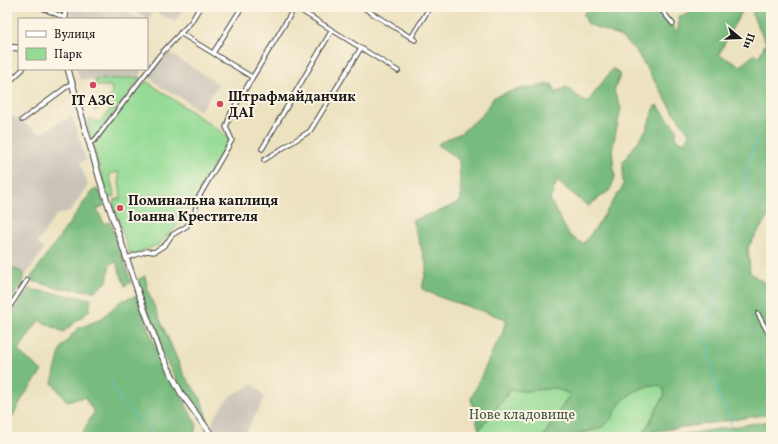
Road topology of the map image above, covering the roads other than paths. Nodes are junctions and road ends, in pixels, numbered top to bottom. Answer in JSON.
{"nodes":[{"id":1,"x":40,"y":7,"type":"edge"},
{"id":2,"x":66,"y":7,"type":"edge"},
{"id":3,"x":200,"y":7,"type":"edge"},
{"id":4,"x":242,"y":7,"type":"edge"},
{"id":5,"x":295,"y":7,"type":"edge"},
{"id":6,"x":363,"y":7,"type":"edge"},
{"id":7,"x":430,"y":7,"type":"edge"},
{"id":8,"x":659,"y":7,"type":"edge"},
{"id":9,"x":63,"y":18,"type":"edge"},
{"id":10,"x":65,"y":18,"type":"edge"},
{"id":11,"x":673,"y":24,"type":"dead end"},
{"id":12,"x":332,"y":30,"type":"junction"},
{"id":13,"x":180,"y":33,"type":"junction"},
{"id":14,"x":7,"y":47,"type":"edge"},
{"id":15,"x":18,"y":48,"type":"edge"},
{"id":16,"x":361,"y":48,"type":"junction"},
{"id":17,"x":213,"y":53,"type":"junction"},
{"id":18,"x":22,"y":70,"type":"edge"},
{"id":19,"x":68,"y":70,"type":"edge"},
{"id":20,"x":398,"y":70,"type":"dead end"},
{"id":21,"x":252,"y":77,"type":"junction"},
{"id":22,"x":72,"y":83,"type":"junction"},
{"id":23,"x":7,"y":84,"type":"edge"},
{"id":24,"x":22,"y":120,"type":"dead end"},
{"id":25,"x":88,"y":143,"type":"junction"},
{"id":26,"x":262,"y":149,"type":"dead end"},
{"id":27,"x":264,"y":160,"type":"dead end"},
{"id":28,"x":127,"y":258,"type":"junction"},
{"id":29,"x":27,"y":280,"type":"dead end"},
{"id":30,"x":7,"y":311,"type":"edge"},
{"id":31,"x":758,"y":314,"type":"dead end"},
{"id":32,"x":771,"y":338,"type":"edge"},
{"id":33,"x":213,"y":437,"type":"edge"}],
"edges":[{"from":1,"to":9,"type":"street"},
{"from":2,"to":10,"type":"street"},
{"from":3,"to":13,"type":"street"},
{"from":4,"to":17,"type":"street"},
{"from":5,"to":12,"type":"street"},
{"from":5,"to":21,"type":"street"},
{"from":6,"to":7,"type":"street"},
{"from":8,"to":11,"type":"street"},
{"from":12,"to":16,"type":"street"},
{"from":12,"to":26,"type":"street"},
{"from":13,"to":17,"type":"street"},
{"from":13,"to":25,"type":"street"},
{"from":14,"to":15,"type":"street"},
{"from":16,"to":20,"type":"street"},
{"from":16,"to":27,"type":"street"},
{"from":17,"to":21,"type":"street"},
{"from":18,"to":23,"type":"street"},
{"from":19,"to":22,"type":"street"},
{"from":21,"to":28,"type":"street"},
{"from":22,"to":24,"type":"street"},
{"from":22,"to":25,"type":"street"},
{"from":25,"to":28,"type":"street"},
{"from":28,"to":33,"type":"street"},
{"from":29,"to":30,"type":"street"},
{"from":31,"to":32,"type":"street"}]}
